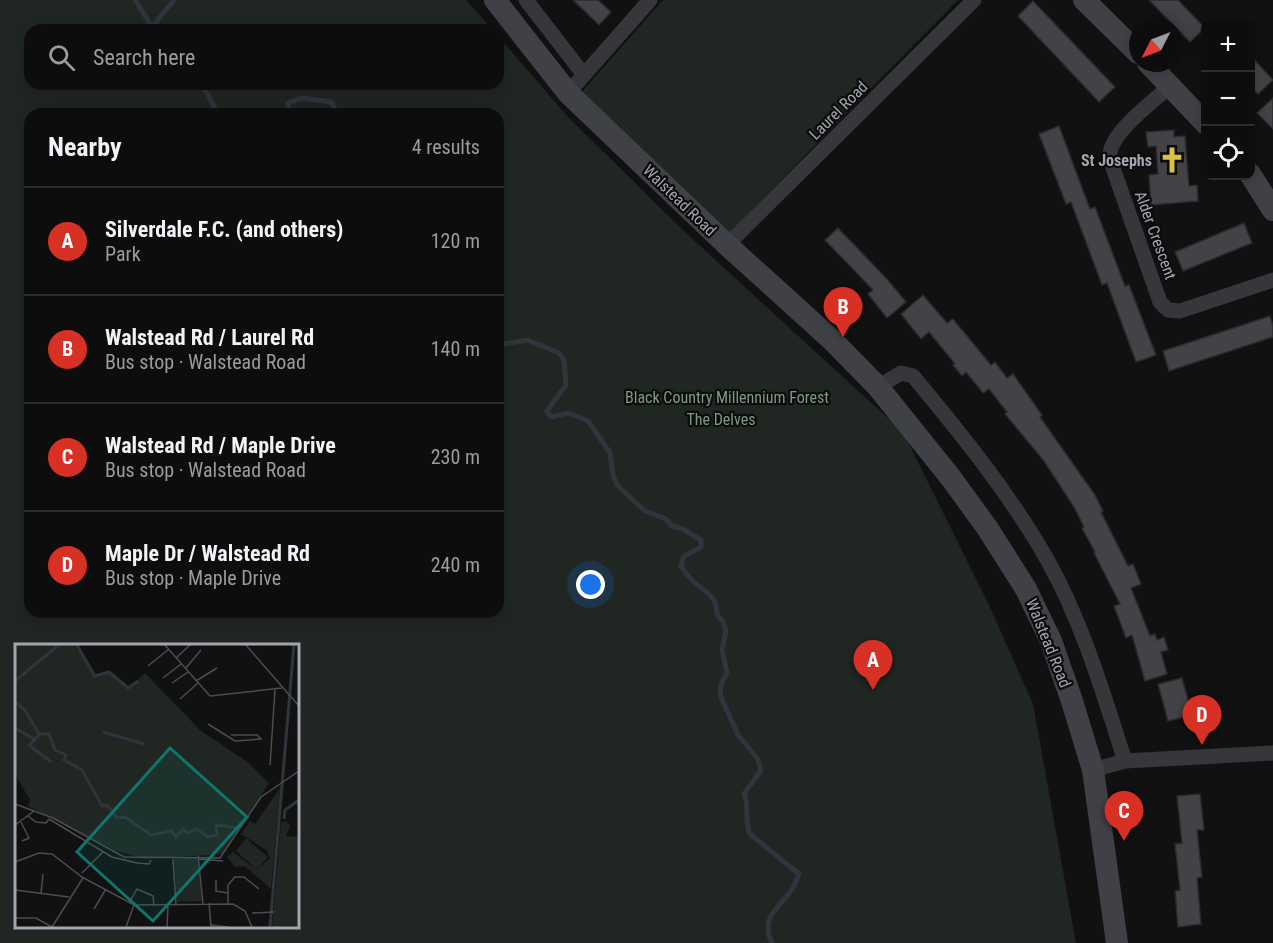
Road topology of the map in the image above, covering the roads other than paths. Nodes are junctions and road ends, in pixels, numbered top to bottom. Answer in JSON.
{"nodes":[{"id":1,"x":495,"y":0,"type":"edge"},
{"id":2,"x":526,"y":0,"type":"edge"},
{"id":3,"x":650,"y":0,"type":"edge"},
{"id":4,"x":974,"y":0,"type":"edge"},
{"id":5,"x":1084,"y":0,"type":"edge"},
{"id":6,"x":1129,"y":44,"type":"edge"},
{"id":7,"x":1157,"y":72,"type":"edge"},
{"id":8,"x":584,"y":75,"type":"junction"},
{"id":9,"x":1170,"y":86,"type":"junction"},
{"id":10,"x":568,"y":93,"type":"junction"},
{"id":11,"x":1201,"y":119,"type":"edge"},
{"id":12,"x":1255,"y":180,"type":"edge"},
{"id":13,"x":1273,"y":210,"type":"edge"},
{"id":14,"x":727,"y":245,"type":"junction"},
{"id":15,"x":1273,"y":280,"type":"edge"},
{"id":16,"x":878,"y":387,"type":"junction"},
{"id":17,"x":1273,"y":753,"type":"edge"},
{"id":18,"x":1125,"y":761,"type":"junction"},
{"id":19,"x":1093,"y":770,"type":"junction"},
{"id":20,"x":1117,"y":943,"type":"edge"}],
"edges":[{"from":1,"to":10,"type":"street","name":"Walstead Road"},
{"from":2,"to":8,"type":"street"},
{"from":3,"to":8,"type":"street"},
{"from":4,"to":14,"type":"street","name":"Laurel Road"},
{"from":5,"to":6,"type":"street"},
{"from":7,"to":9,"type":"street"},
{"from":8,"to":10,"type":"street"},
{"from":9,"to":11,"type":"street"},
{"from":9,"to":15,"type":"street","name":"Alder Crescent"},
{"from":10,"to":14,"type":"street","name":"Walstead Road"},
{"from":12,"to":13,"type":"street"},
{"from":14,"to":16,"type":"street","name":"Walstead Road"},
{"from":16,"to":18,"type":"street","name":"Walstead Road"},
{"from":16,"to":19,"type":"street","name":"Walstead Road"},
{"from":17,"to":18,"type":"street"},
{"from":18,"to":19,"type":"street"},
{"from":19,"to":20,"type":"street","name":"Walstead Road"}]}
